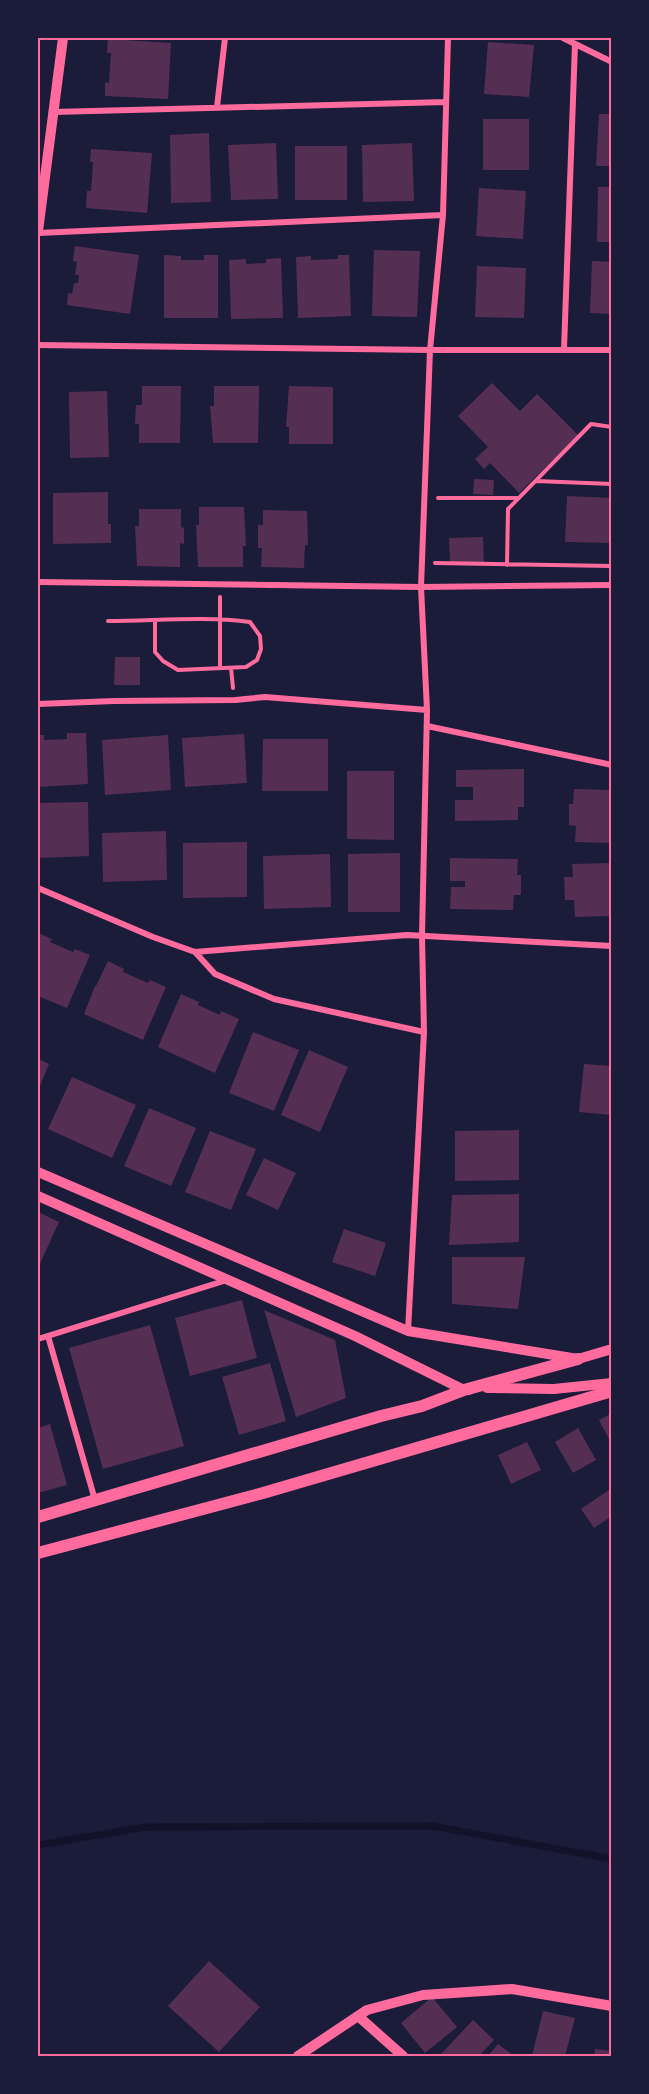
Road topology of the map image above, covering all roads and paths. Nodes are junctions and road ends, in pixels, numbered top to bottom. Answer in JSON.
{"nodes":[{"id":1,"x":63,"y":38,"type":"edge"},
{"id":2,"x":225,"y":38,"type":"edge"},
{"id":3,"x":448,"y":38,"type":"edge"},
{"id":4,"x":563,"y":38,"type":"edge"},
{"id":5,"x":575,"y":44,"type":"junction"},
{"id":6,"x":612,"y":62,"type":"edge"},
{"id":7,"x":446,"y":102,"type":"junction"},
{"id":8,"x":217,"y":107,"type":"junction"},
{"id":9,"x":53,"y":112,"type":"junction"},
{"id":10,"x":442,"y":215,"type":"junction"},
{"id":11,"x":38,"y":232,"type":"edge"},
{"id":12,"x":38,"y":345,"type":"edge"},
{"id":13,"x":564,"y":349,"type":"junction"},
{"id":14,"x":430,"y":350,"type":"junction"},
{"id":15,"x":612,"y":350,"type":"edge"},
{"id":16,"x":612,"y":427,"type":"edge"},
{"id":17,"x":535,"y":480,"type":"junction"},
{"id":18,"x":612,"y":484,"type":"edge"},
{"id":19,"x":424,"y":498,"type":"junction"},
{"id":20,"x":518,"y":498,"type":"junction"},
{"id":21,"x":432,"y":552,"type":"dead end"},
{"id":22,"x":507,"y":565,"type":"junction"},
{"id":23,"x":612,"y":566,"type":"edge"},
{"id":24,"x":38,"y":582,"type":"edge"},
{"id":25,"x":220,"y":585,"type":"junction"},
{"id":26,"x":612,"y":585,"type":"edge"},
{"id":27,"x":421,"y":587,"type":"junction"},
{"id":28,"x":220,"y":620,"type":"junction"},
{"id":29,"x":108,"y":621,"type":"dead end"},
{"id":30,"x":155,"y":621,"type":"junction"},
{"id":31,"x":220,"y":668,"type":"junction"},
{"id":32,"x":38,"y":704,"type":"edge"},
{"id":33,"x":427,"y":710,"type":"junction"},
{"id":34,"x":427,"y":726,"type":"junction"},
{"id":35,"x":612,"y":765,"type":"edge"},
{"id":36,"x":38,"y":888,"type":"edge"},
{"id":37,"x":422,"y":936,"type":"junction"},
{"id":38,"x":612,"y":946,"type":"edge"},
{"id":39,"x":195,"y":952,"type":"junction"},
{"id":40,"x":424,"y":1032,"type":"junction"},
{"id":41,"x":38,"y":1172,"type":"edge"},
{"id":42,"x":38,"y":1196,"type":"edge"},
{"id":43,"x":228,"y":1280,"type":"junction"},
{"id":44,"x":408,"y":1331,"type":"junction"},
{"id":45,"x":48,"y":1336,"type":"junction"},
{"id":46,"x":38,"y":1339,"type":"edge"},
{"id":47,"x":612,"y":1349,"type":"edge"},
{"id":48,"x":578,"y":1359,"type":"junction"},
{"id":49,"x":612,"y":1383,"type":"edge"},
{"id":50,"x":465,"y":1390,"type":"junction"},
{"id":51,"x":612,"y":1391,"type":"edge"},
{"id":52,"x":95,"y":1500,"type":"junction"},
{"id":53,"x":38,"y":1517,"type":"edge"},
{"id":54,"x":38,"y":1553,"type":"edge"},
{"id":55,"x":612,"y":2006,"type":"edge"},
{"id":56,"x":358,"y":2016,"type":"junction"},
{"id":57,"x":298,"y":2056,"type":"edge"},
{"id":58,"x":403,"y":2056,"type":"edge"}],
"edges":[{"from":1,"to":9,"type":"street"},
{"from":2,"to":8,"type":"street"},
{"from":3,"to":7,"type":"street"},
{"from":4,"to":5,"type":"street"},
{"from":5,"to":6,"type":"street"},
{"from":5,"to":13,"type":"street"},
{"from":7,"to":8,"type":"street"},
{"from":7,"to":10,"type":"street"},
{"from":8,"to":9,"type":"street"},
{"from":9,"to":11,"type":"street"},
{"from":10,"to":11,"type":"street"},
{"from":10,"to":14,"type":"street"},
{"from":12,"to":14,"type":"street"},
{"from":13,"to":14,"type":"street"},
{"from":13,"to":15,"type":"street"},
{"from":14,"to":19,"type":"street"},
{"from":16,"to":17,"type":"path"},
{"from":17,"to":18,"type":"path"},
{"from":17,"to":20,"type":"path"},
{"from":19,"to":20,"type":"path"},
{"from":19,"to":27,"type":"street"},
{"from":20,"to":22,"type":"path"},
{"from":21,"to":22,"type":"path"},
{"from":22,"to":23,"type":"path"},
{"from":24,"to":25,"type":"street"},
{"from":25,"to":27,"type":"street"},
{"from":25,"to":28,"type":"path"},
{"from":26,"to":27,"type":"street"},
{"from":27,"to":33,"type":"street"},
{"from":28,"to":30,"type":"path"},
{"from":28,"to":31,"type":"path"},
{"from":28,"to":31,"type":"path"},
{"from":29,"to":30,"type":"path"},
{"from":30,"to":31,"type":"path"},
{"from":32,"to":33,"type":"street"},
{"from":33,"to":34,"type":"street"},
{"from":34,"to":35,"type":"street"},
{"from":34,"to":37,"type":"street"},
{"from":36,"to":39,"type":"street"},
{"from":37,"to":38,"type":"street"},
{"from":37,"to":39,"type":"street"},
{"from":37,"to":40,"type":"street"},
{"from":39,"to":40,"type":"street"},
{"from":40,"to":44,"type":"street"},
{"from":41,"to":44,"type":"street"},
{"from":42,"to":43,"type":"street"},
{"from":43,"to":45,"type":"street"},
{"from":43,"to":50,"type":"street"},
{"from":44,"to":48,"type":"street"},
{"from":45,"to":46,"type":"street"},
{"from":45,"to":52,"type":"street"},
{"from":47,"to":48,"type":"street"},
{"from":48,"to":50,"type":"main road"},
{"from":49,"to":50,"type":"street"},
{"from":50,"to":52,"type":"main road"},
{"from":51,"to":54,"type":"main road"},
{"from":52,"to":53,"type":"main road"},
{"from":55,"to":56,"type":"street"},
{"from":56,"to":57,"type":"street"},
{"from":56,"to":58,"type":"street"}]}
